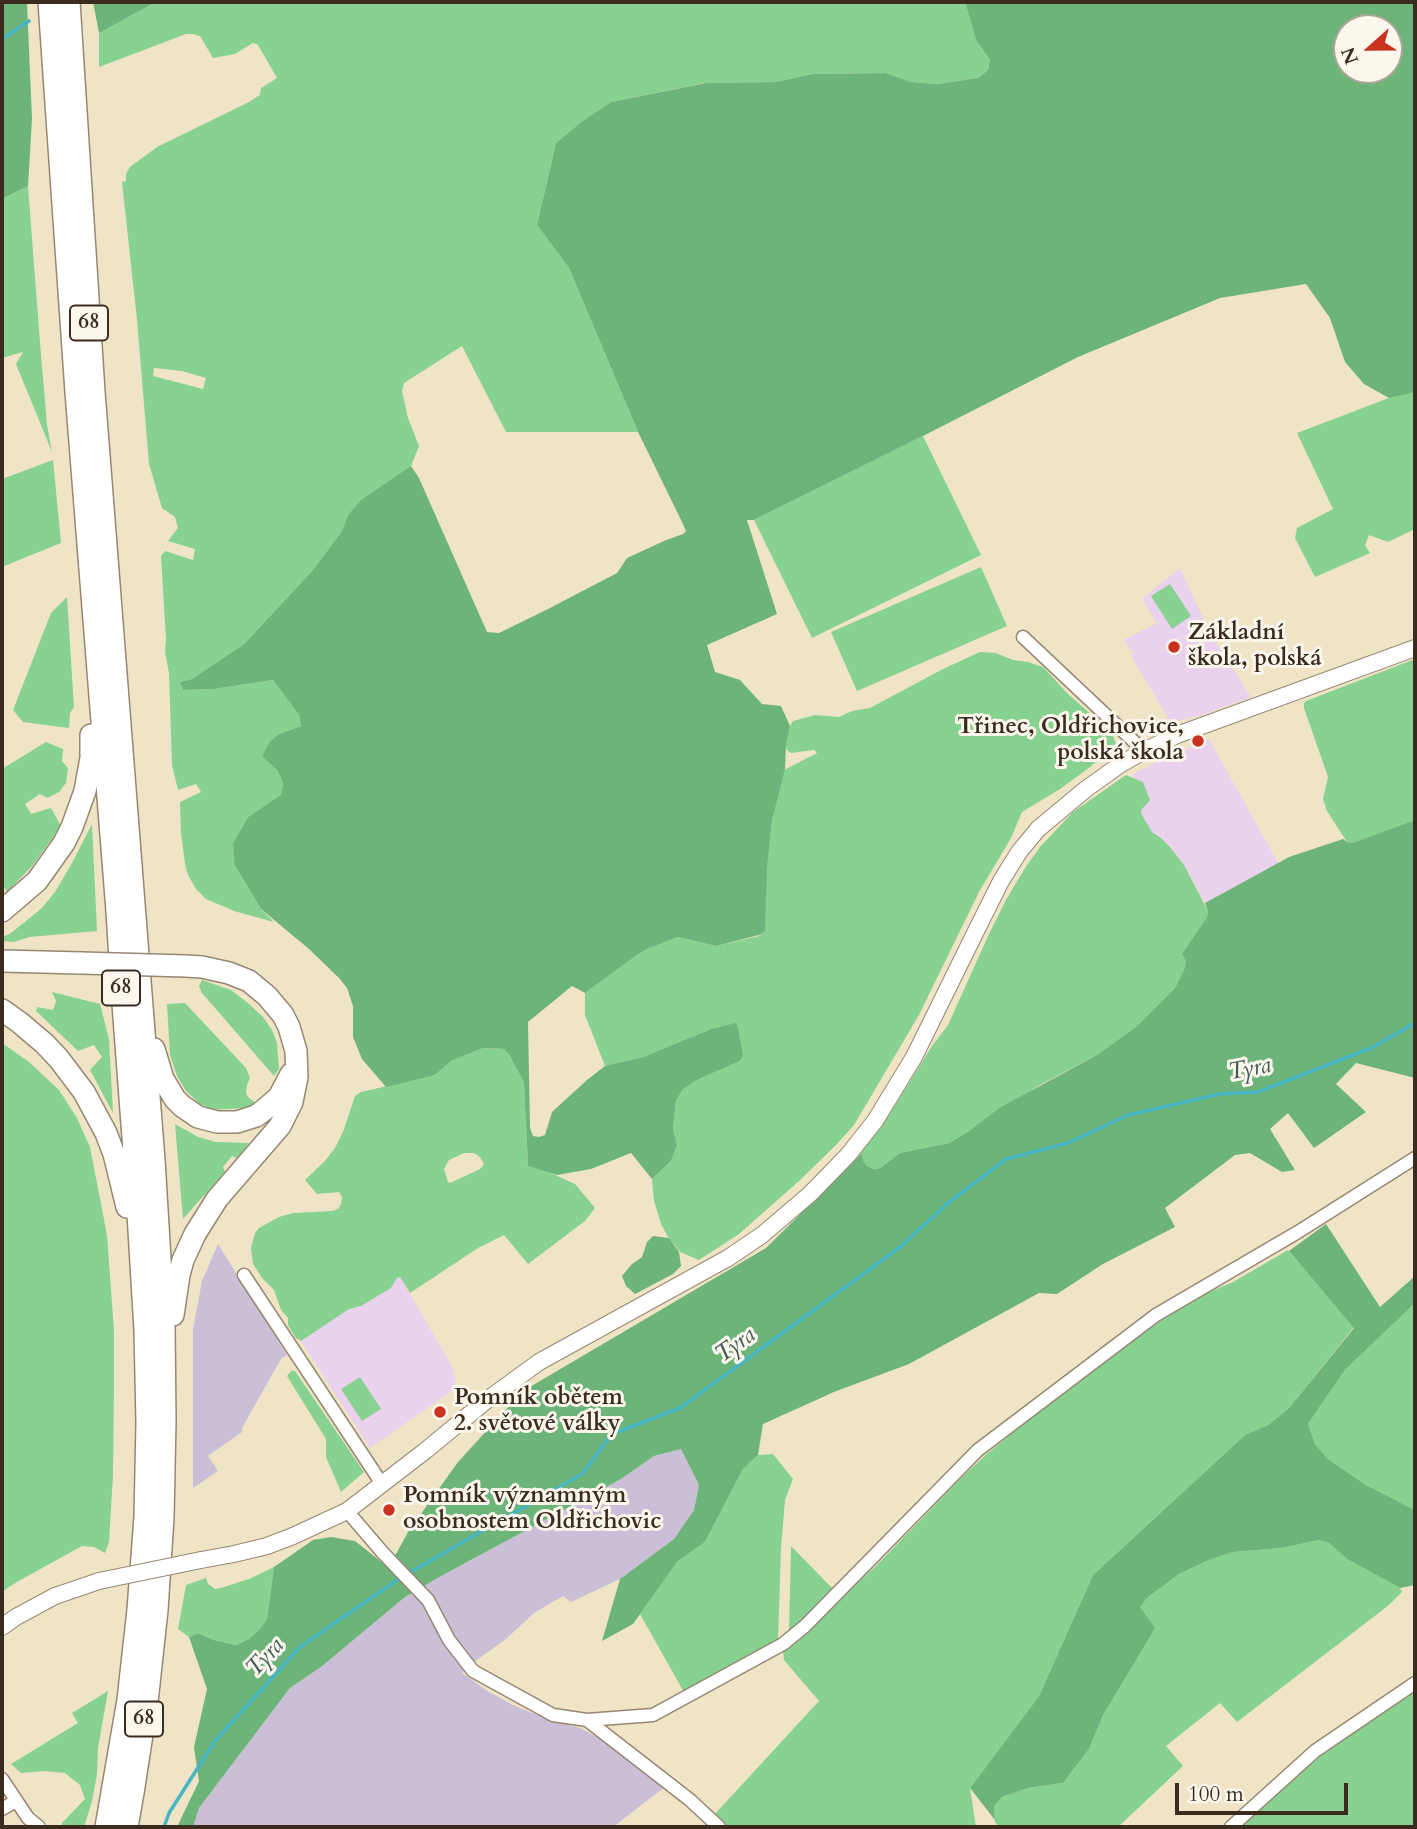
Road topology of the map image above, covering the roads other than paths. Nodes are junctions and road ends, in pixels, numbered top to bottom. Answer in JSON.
{"nodes":[{"id":1,"x":49,"y":2,"type":"edge"},
{"id":2,"x":69,"y":2,"type":"edge"},
{"id":3,"x":1023,"y":636,"type":"dead end"},
{"id":4,"x":95,"y":646,"type":"junction"},
{"id":5,"x":1415,"y":648,"type":"edge"},
{"id":6,"x":1144,"y":751,"type":"junction"},
{"id":7,"x":2,"y":911,"type":"edge"},
{"id":8,"x":2,"y":961,"type":"edge"},
{"id":9,"x":140,"y":976,"type":"junction"},
{"id":10,"x":2,"y":1010,"type":"edge"},
{"id":11,"x":296,"y":1051,"type":"junction"},
{"id":12,"x":1415,"y":1158,"type":"edge"},
{"id":13,"x":244,"y":1275,"type":"dead end"},
{"id":14,"x":145,"y":1330,"type":"junction"},
{"id":15,"x":166,"y":1421,"type":"junction"},
{"id":16,"x":382,"y":1484,"type":"junction"},
{"id":17,"x":347,"y":1511,"type":"junction"},
{"id":18,"x":2,"y":1627,"type":"edge"},
{"id":19,"x":1415,"y":1683,"type":"edge"},
{"id":20,"x":587,"y":1720,"type":"junction"},
{"id":21,"x":2,"y":1779,"type":"edge"},
{"id":22,"x":16,"y":1801,"type":"junction"},
{"id":23,"x":2,"y":1809,"type":"edge"},
{"id":24,"x":39,"y":1827,"type":"edge"},
{"id":25,"x":106,"y":1827,"type":"edge"},
{"id":26,"x":127,"y":1827,"type":"edge"},
{"id":27,"x":719,"y":1827,"type":"edge"},
{"id":28,"x":1231,"y":1827,"type":"edge"}],
"edges":[{"from":1,"to":4,"type":"highway","number":"68"},
{"from":2,"to":9,"type":"highway","number":"68"},
{"from":3,"to":6,"type":"street"},
{"from":4,"to":7,"type":"highway"},
{"from":4,"to":14,"type":"highway","number":"68"},
{"from":5,"to":6,"type":"street"},
{"from":6,"to":16,"type":"street"},
{"from":8,"to":11,"type":"highway","bridge":true},
{"from":9,"to":11,"type":"highway"},
{"from":9,"to":15,"type":"highway","number":"68"},
{"from":10,"to":14,"type":"highway"},
{"from":11,"to":15,"type":"highway"},
{"from":12,"to":20,"type":"street"},
{"from":13,"to":16,"type":"street"},
{"from":14,"to":25,"type":"highway","number":"68"},
{"from":15,"to":26,"type":"highway","number":"68"},
{"from":16,"to":17,"type":"street"},
{"from":17,"to":18,"type":"street","bridge":true},
{"from":17,"to":20,"type":"street"},
{"from":19,"to":28,"type":"street"},
{"from":20,"to":27,"type":"street"},
{"from":21,"to":22,"type":"street"},
{"from":22,"to":23,"type":"street"},
{"from":22,"to":24,"type":"street"}]}
